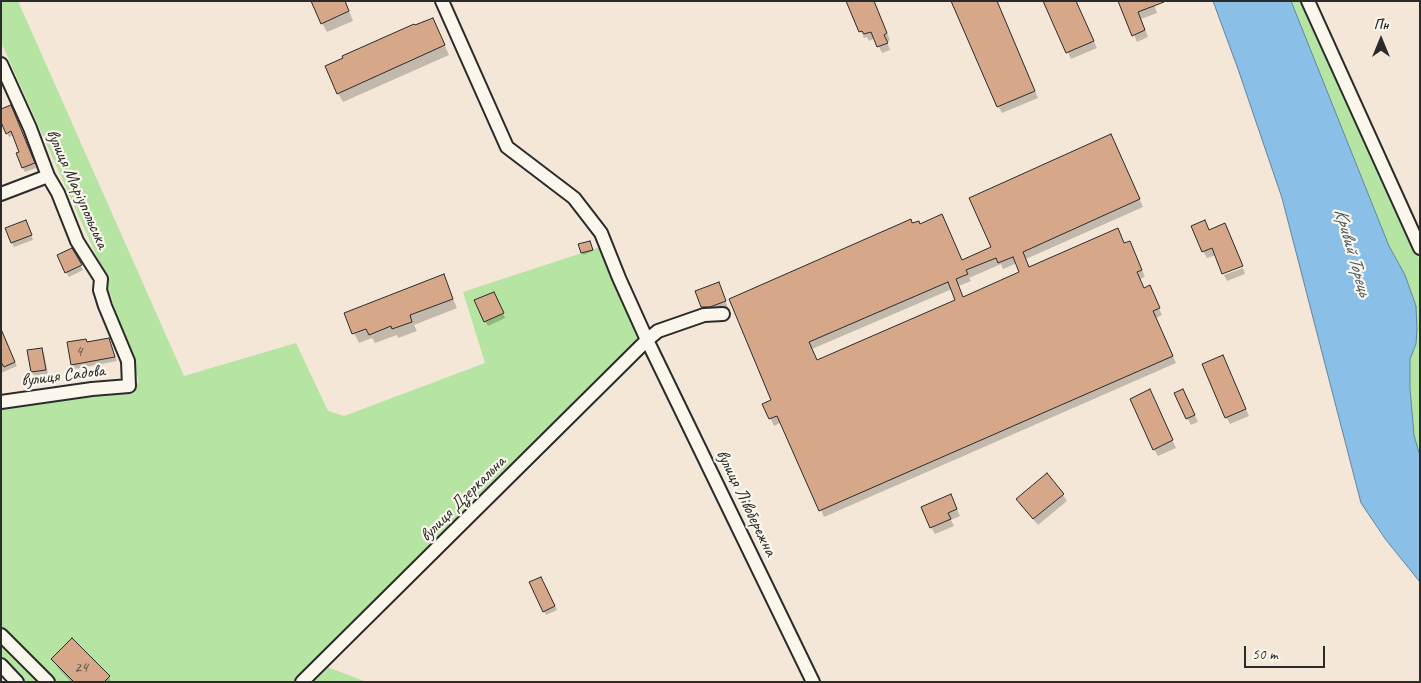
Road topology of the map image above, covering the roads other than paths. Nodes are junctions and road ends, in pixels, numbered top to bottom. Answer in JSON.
{"nodes":[{"id":1,"x":442,"y":1,"type":"edge"},
{"id":2,"x":1308,"y":1,"type":"edge"},
{"id":3,"x":1,"y":64,"type":"edge"},
{"id":4,"x":48,"y":176,"type":"junction"},
{"id":5,"x":1,"y":194,"type":"edge"},
{"id":6,"x":1420,"y":248,"type":"edge"},
{"id":7,"x":723,"y":314,"type":"dead end"},
{"id":8,"x":647,"y":340,"type":"junction"},
{"id":9,"x":129,"y":386,"type":"joint"},
{"id":10,"x":1,"y":402,"type":"edge"},
{"id":11,"x":1,"y":635,"type":"edge"},
{"id":12,"x":1,"y":665,"type":"edge"},
{"id":13,"x":17,"y":682,"type":"edge"},
{"id":14,"x":48,"y":682,"type":"edge"},
{"id":15,"x":302,"y":682,"type":"edge"},
{"id":16,"x":814,"y":682,"type":"edge"}],
"edges":[{"from":1,"to":8,"type":"street","name":"вулиця Лівобережна"},
{"from":2,"to":6,"type":"street"},
{"from":3,"to":4,"type":"street","name":"вулиця Маріупольська"},
{"from":4,"to":5,"type":"street"},
{"from":4,"to":9,"type":"street","name":"вулиця Маріупольська"},
{"from":7,"to":8,"type":"street","name":"вулиця Дзеркальна"},
{"from":8,"to":15,"type":"street","name":"вулиця Дзеркальна"},
{"from":8,"to":16,"type":"street","name":"вулиця Лівобережна"},
{"from":9,"to":10,"type":"street","name":"вулиця Садова"},
{"from":11,"to":14,"type":"street"},
{"from":12,"to":13,"type":"street"}]}
